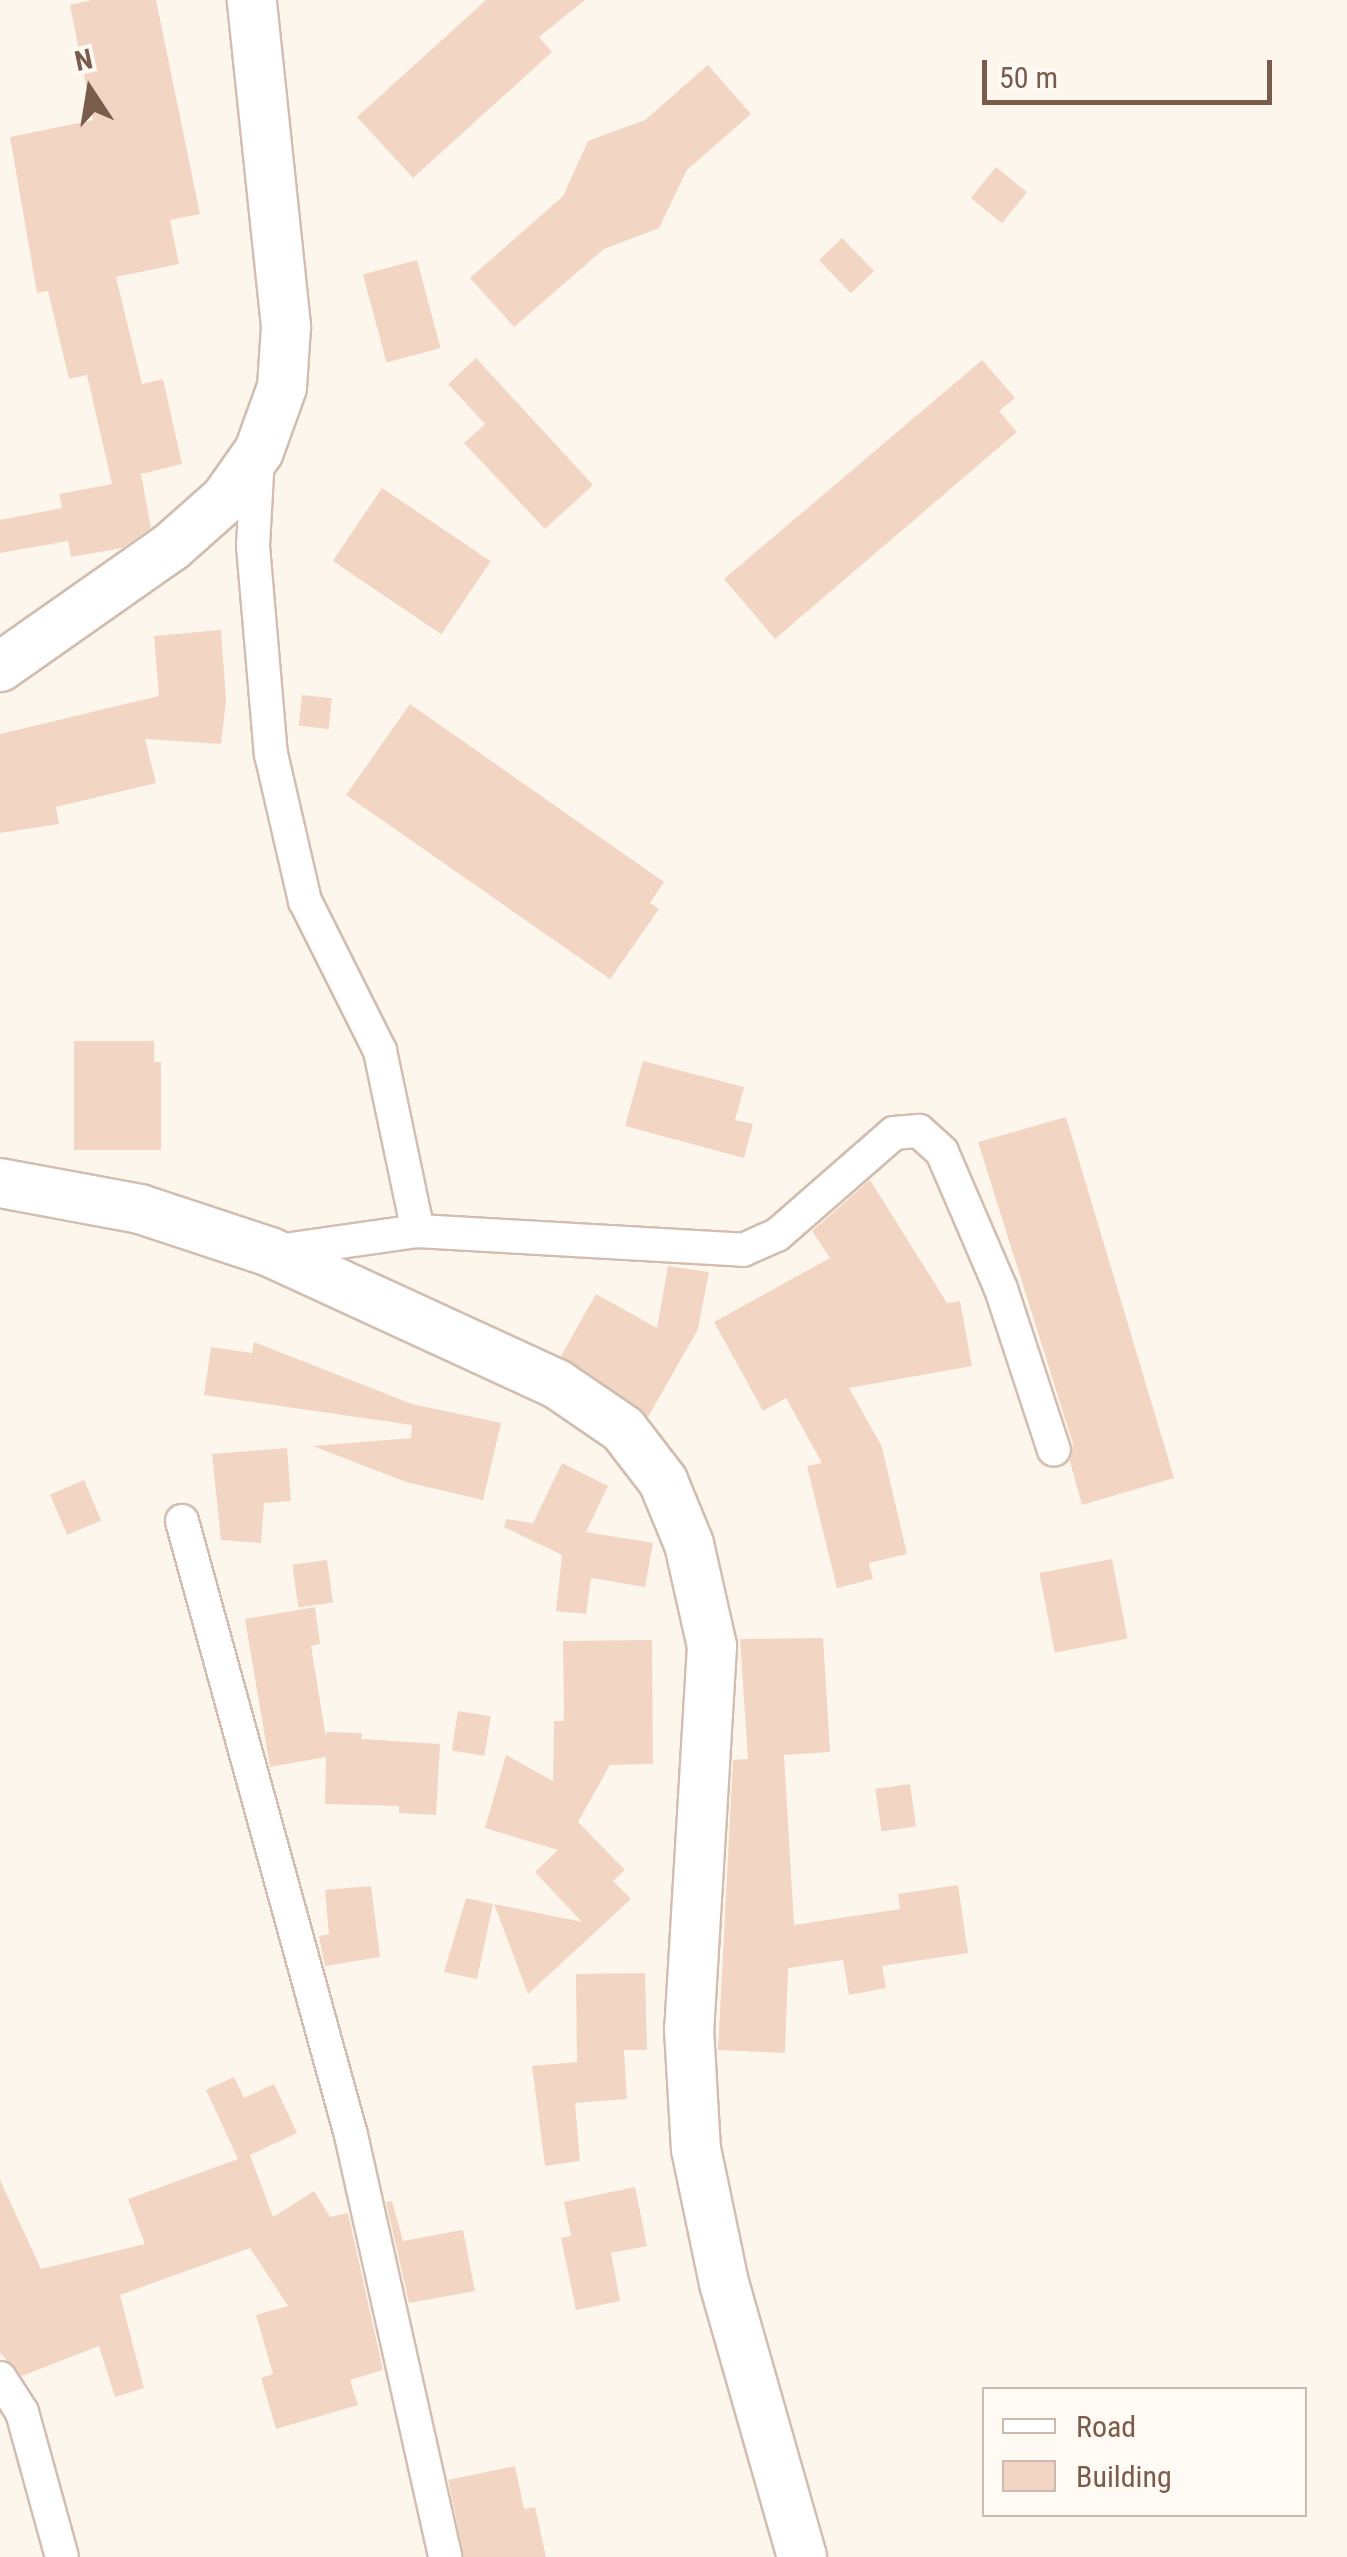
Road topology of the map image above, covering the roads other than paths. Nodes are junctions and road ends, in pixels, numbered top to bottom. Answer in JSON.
{"nodes":[{"id":1,"x":252,"y":0,"type":"edge"},
{"id":2,"x":259,"y":451,"type":"junction"},
{"id":3,"x":0,"y":667,"type":"edge"},
{"id":4,"x":0,"y":1183,"type":"edge"},
{"id":5,"x":418,"y":1231,"type":"junction"},
{"id":6,"x":270,"y":1252,"type":"junction"},
{"id":7,"x":1054,"y":1450,"type":"dead end"},
{"id":8,"x":182,"y":1521,"type":"dead end"},
{"id":9,"x":0,"y":2378,"type":"edge"},
{"id":10,"x":62,"y":2557,"type":"edge"},
{"id":11,"x":445,"y":2557,"type":"edge"},
{"id":12,"x":802,"y":2557,"type":"edge"}],
"edges":[{"from":1,"to":2,"type":"main road"},
{"from":2,"to":3,"type":"main road"},
{"from":2,"to":5,"type":"street"},
{"from":4,"to":6,"type":"main road"},
{"from":5,"to":6,"type":"street"},
{"from":5,"to":7,"type":"street"},
{"from":6,"to":12,"type":"main road"},
{"from":8,"to":11,"type":"street"},
{"from":9,"to":10,"type":"street"}]}
